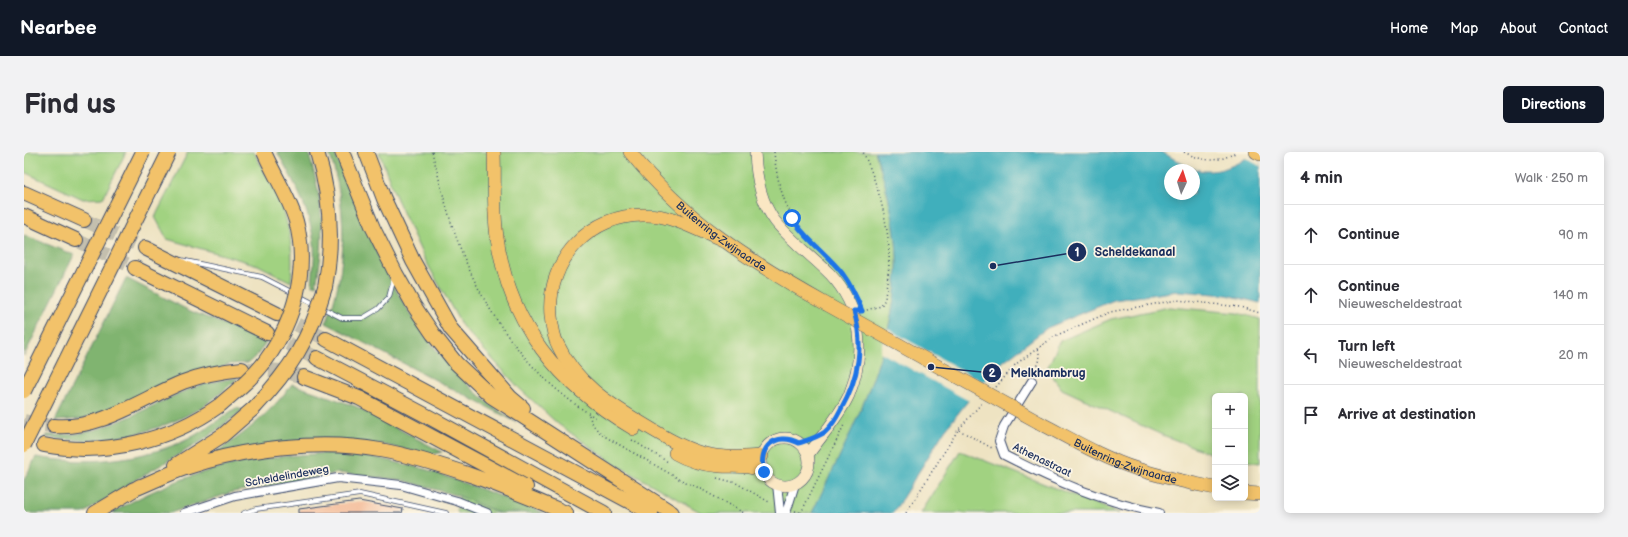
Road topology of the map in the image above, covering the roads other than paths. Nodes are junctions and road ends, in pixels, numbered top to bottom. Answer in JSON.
{"nodes":[{"id":1,"x":143,"y":152,"type":"edge"},
{"id":2,"x":170,"y":152,"type":"edge"},
{"id":3,"x":264,"y":152,"type":"edge"},
{"id":4,"x":317,"y":152,"type":"edge"},
{"id":5,"x":342,"y":152,"type":"edge"},
{"id":6,"x":366,"y":152,"type":"edge"},
{"id":7,"x":494,"y":152,"type":"edge"},
{"id":8,"x":630,"y":152,"type":"edge"},
{"id":9,"x":755,"y":152,"type":"edge"},
{"id":10,"x":1256,"y":152,"type":"edge"},
{"id":11,"x":1260,"y":154,"type":"edge"},
{"id":12,"x":24,"y":193,"type":"edge"},
{"id":13,"x":84,"y":220,"type":"tunnel mouth"},
{"id":14,"x":28,"y":221,"type":"edge"},
{"id":15,"x":76,"y":240,"type":"tunnel mouth"},
{"id":16,"x":723,"y":241,"type":"junction"},
{"id":17,"x":144,"y":248,"type":"tunnel mouth"},
{"id":18,"x":161,"y":256,"type":"junction"},
{"id":19,"x":135,"y":268,"type":"tunnel mouth"},
{"id":20,"x":396,"y":274,"type":"junction"},
{"id":21,"x":277,"y":314,"type":"tunnel mouth"},
{"id":22,"x":267,"y":333,"type":"tunnel mouth"},
{"id":23,"x":326,"y":339,"type":"tunnel mouth"},
{"id":24,"x":317,"y":358,"type":"tunnel mouth"},
{"id":25,"x":242,"y":369,"type":"tunnel mouth"},
{"id":26,"x":304,"y":377,"type":"tunnel mouth"},
{"id":27,"x":1032,"y":381,"type":"road end"},
{"id":28,"x":24,"y":391,"type":"edge"},
{"id":29,"x":54,"y":426,"type":"tunnel mouth"},
{"id":30,"x":825,"y":432,"type":"junction"},
{"id":31,"x":799,"y":443,"type":"junction"},
{"id":32,"x":24,"y":445,"type":"edge"},
{"id":33,"x":44,"y":445,"type":"dead end"},
{"id":34,"x":573,"y":448,"type":"junction"},
{"id":35,"x":808,"y":455,"type":"junction"},
{"id":36,"x":762,"y":456,"type":"junction"},
{"id":37,"x":764,"y":472,"type":"junction"},
{"id":38,"x":777,"y":484,"type":"junction"},
{"id":39,"x":795,"y":484,"type":"junction"},
{"id":40,"x":1212,"y":487,"type":"edge"},
{"id":41,"x":132,"y":490,"type":"junction"},
{"id":42,"x":1248,"y":492,"type":"edge"},
{"id":43,"x":1260,"y":494,"type":"edge"},
{"id":44,"x":95,"y":513,"type":"edge"},
{"id":45,"x":184,"y":513,"type":"edge"},
{"id":46,"x":244,"y":513,"type":"edge"},
{"id":47,"x":446,"y":513,"type":"edge"},
{"id":48,"x":486,"y":513,"type":"edge"},
{"id":49,"x":566,"y":513,"type":"edge"},
{"id":50,"x":576,"y":513,"type":"edge"},
{"id":51,"x":604,"y":513,"type":"edge"},
{"id":52,"x":651,"y":513,"type":"edge"},
{"id":53,"x":672,"y":513,"type":"edge"},
{"id":54,"x":780,"y":513,"type":"edge"},
{"id":55,"x":786,"y":513,"type":"edge"},
{"id":56,"x":1159,"y":513,"type":"edge"}],
"edges":[{"from":1,"to":28,"type":"highway","bridge":true},
{"from":2,"to":32,"type":"highway","bridge":true},
{"from":3,"to":33,"type":"highway","bridge":true},
{"from":4,"to":41,"type":"highway","bridge":true},
{"from":5,"to":20,"type":"highway"},
{"from":6,"to":34,"type":"highway"},
{"from":7,"to":37,"type":"highway"},
{"from":8,"to":16,"type":"highway","name":"Buitenring-Zwijnaarde"},
{"from":9,"to":30,"type":"main road"},
{"from":10,"to":11,"type":"highway"},
{"from":12,"to":13,"type":"highway"},
{"from":14,"to":15,"type":"highway"},
{"from":16,"to":36,"type":"highway"},
{"from":16,"to":40,"type":"highway","name":"Buitenring-Zwijnaarde","bridge":true},
{"from":17,"to":18,"type":"highway"},
{"from":18,"to":20,"type":"lane"},
{"from":18,"to":21,"type":"highway"},
{"from":19,"to":22,"type":"highway"},
{"from":20,"to":34,"type":"highway"},
{"from":23,"to":52,"type":"highway"},
{"from":24,"to":51,"type":"highway"},
{"from":25,"to":29,"type":"highway"},
{"from":26,"to":50,"type":"highway"},
{"from":27,"to":56,"type":"street","name":"Athenastraat"},
{"from":30,"to":31,"type":"main road"},
{"from":30,"to":35,"type":"main road"},
{"from":31,"to":35,"type":"main road"},
{"from":31,"to":36,"type":"main road"},
{"from":34,"to":53,"type":"highway"},
{"from":35,"to":39,"type":"main road"},
{"from":36,"to":37,"type":"main road"},
{"from":37,"to":38,"type":"main road"},
{"from":38,"to":39,"type":"main road"},
{"from":38,"to":54,"type":"street"},
{"from":39,"to":55,"type":"street"},
{"from":41,"to":44,"type":"highway"},
{"from":41,"to":49,"type":"highway"},
{"from":42,"to":43,"type":"highway"},
{"from":45,"to":48,"type":"street","name":"Scheldelindeweg"},
{"from":46,"to":47,"type":"lane"}]}
